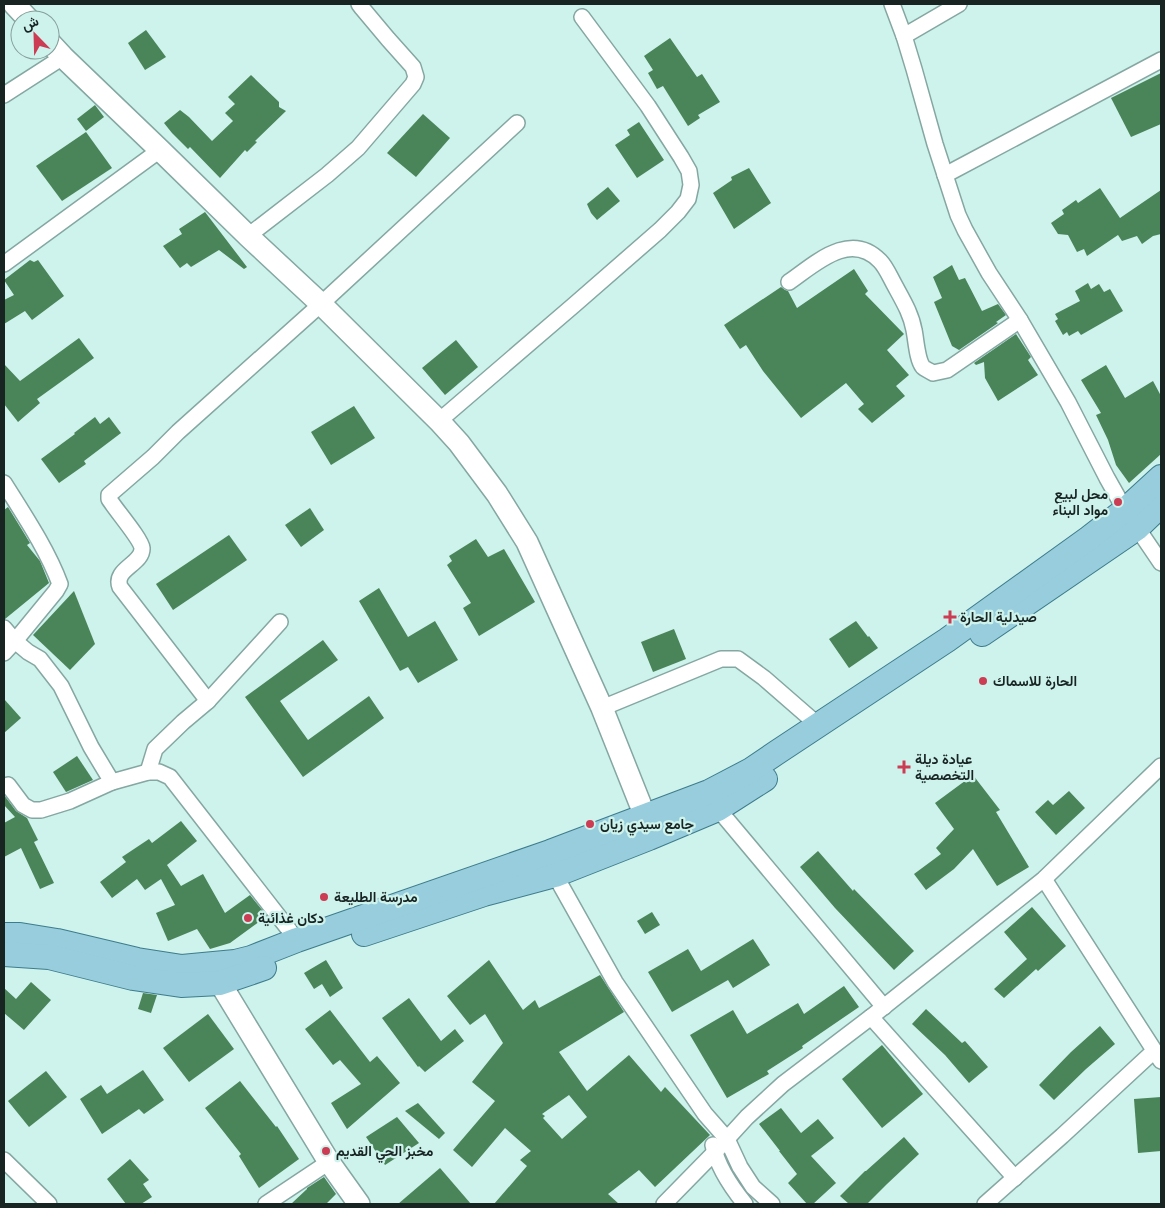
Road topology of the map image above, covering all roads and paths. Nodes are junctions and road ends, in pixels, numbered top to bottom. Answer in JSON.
{"nodes":[{"id":1,"x":359,"y":4,"type":"edge"},
{"id":2,"x":892,"y":4,"type":"edge"},
{"id":3,"x":958,"y":4,"type":"edge"},
{"id":4,"x":582,"y":17,"type":"dead end"},
{"id":5,"x":904,"y":36,"type":"junction"},
{"id":6,"x":60,"y":54,"type":"edge"},
{"id":7,"x":45,"y":60,"type":"edge"},
{"id":8,"x":1161,"y":60,"type":"edge"},
{"id":9,"x":4,"y":96,"type":"edge"},
{"id":10,"x":517,"y":123,"type":"dead end"},
{"id":11,"x":160,"y":150,"type":"junction"},
{"id":12,"x":945,"y":175,"type":"junction"},
{"id":13,"x":248,"y":236,"type":"junction"},
{"id":14,"x":4,"y":264,"type":"edge"},
{"id":15,"x":789,"y":282,"type":"dead end"},
{"id":16,"x":320,"y":304,"type":"junction"},
{"id":17,"x":1020,"y":320,"type":"junction"},
{"id":18,"x":439,"y":421,"type":"junction"},
{"id":19,"x":1161,"y":477,"type":"edge"},
{"id":20,"x":4,"y":483,"type":"edge"},
{"id":21,"x":1161,"y":505,"type":"edge"},
{"id":22,"x":1131,"y":519,"type":"junction"},
{"id":23,"x":1161,"y":563,"type":"edge"},
{"id":24,"x":280,"y":622,"type":"dead end"},
{"id":25,"x":4,"y":628,"type":"edge"},
{"id":26,"x":15,"y":641,"type":"junction"},
{"id":27,"x":4,"y":653,"type":"edge"},
{"id":28,"x":208,"y":700,"type":"junction"},
{"id":29,"x":602,"y":708,"type":"junction"},
{"id":30,"x":818,"y":725,"type":"junction"},
{"id":31,"x":1161,"y":766,"type":"edge"},
{"id":32,"x":148,"y":772,"type":"junction"},
{"id":33,"x":112,"y":782,"type":"junction"},
{"id":34,"x":8,"y":785,"type":"dead end"},
{"id":35,"x":714,"y":800,"type":"junction"},
{"id":36,"x":647,"y":827,"type":"junction"},
{"id":37,"x":552,"y":863,"type":"junction"},
{"id":38,"x":1044,"y":879,"type":"junction"},
{"id":39,"x":4,"y":935,"type":"edge"},
{"id":40,"x":297,"y":940,"type":"junction"},
{"id":41,"x":4,"y":954,"type":"edge"},
{"id":42,"x":219,"y":974,"type":"junction"},
{"id":43,"x":884,"y":1007,"type":"junction"},
{"id":44,"x":871,"y":1017,"type":"junction"},
{"id":45,"x":1158,"y":1056,"type":"edge"},
{"id":46,"x":705,"y":1114,"type":"junction"},
{"id":47,"x":727,"y":1139,"type":"junction"},
{"id":48,"x":715,"y":1152,"type":"junction"},
{"id":49,"x":4,"y":1160,"type":"edge"},
{"id":50,"x":329,"y":1162,"type":"junction"},
{"id":51,"x":1014,"y":1178,"type":"junction"},
{"id":52,"x":49,"y":1204,"type":"edge"},
{"id":53,"x":266,"y":1204,"type":"edge"},
{"id":54,"x":359,"y":1204,"type":"edge"},
{"id":55,"x":664,"y":1204,"type":"edge"},
{"id":56,"x":745,"y":1204,"type":"edge"},
{"id":57,"x":772,"y":1204,"type":"edge"},
{"id":58,"x":984,"y":1204,"type":"edge"}],
"edges":[{"from":1,"to":13,"type":"street"},
{"from":2,"to":5,"type":"street"},
{"from":3,"to":5,"type":"street"},
{"from":4,"to":18,"type":"street"},
{"from":5,"to":12,"type":"street"},
{"from":6,"to":11,"type":"street"},
{"from":7,"to":9,"type":"street"},
{"from":8,"to":12,"type":"street"},
{"from":10,"to":16,"type":"street"},
{"from":11,"to":13,"type":"street"},
{"from":11,"to":14,"type":"street"},
{"from":12,"to":17,"type":"street"},
{"from":13,"to":16,"type":"street"},
{"from":15,"to":17,"type":"street"},
{"from":16,"to":18,"type":"street"},
{"from":16,"to":28,"type":"street"},
{"from":17,"to":22,"type":"street"},
{"from":18,"to":29,"type":"street"},
{"from":19,"to":22,"type":"main road"},
{"from":20,"to":26,"type":"street"},
{"from":21,"to":22,"type":"main road"},
{"from":22,"to":23,"type":"street"},
{"from":22,"to":30,"type":"main road"},
{"from":22,"to":35,"type":"main road"},
{"from":24,"to":28,"type":"street"},
{"from":25,"to":26,"type":"street"},
{"from":26,"to":27,"type":"street"},
{"from":26,"to":33,"type":"street"},
{"from":28,"to":32,"type":"street"},
{"from":29,"to":30,"type":"street"},
{"from":29,"to":36,"type":"street"},
{"from":30,"to":35,"type":"main road"},
{"from":31,"to":38,"type":"street"},
{"from":32,"to":33,"type":"street"},
{"from":32,"to":40,"type":"street"},
{"from":33,"to":34,"type":"street"},
{"from":35,"to":36,"type":"main road"},
{"from":35,"to":43,"type":"street"},
{"from":36,"to":37,"type":"main road"},
{"from":37,"to":40,"type":"main road"},
{"from":37,"to":42,"type":"main road"},
{"from":37,"to":46,"type":"street"},
{"from":38,"to":43,"type":"street"},
{"from":38,"to":45,"type":"street"},
{"from":39,"to":42,"type":"main road"},
{"from":40,"to":42,"type":"main road"},
{"from":41,"to":42,"type":"main road"},
{"from":42,"to":50,"type":"street"},
{"from":43,"to":44,"type":"street"},
{"from":44,"to":47,"type":"street"},
{"from":44,"to":51,"type":"street"},
{"from":45,"to":51,"type":"street"},
{"from":46,"to":47,"type":"street"},
{"from":46,"to":48,"type":"street"},
{"from":47,"to":48,"type":"street"},
{"from":47,"to":57,"type":"street"},
{"from":48,"to":55,"type":"street"},
{"from":48,"to":56,"type":"street"},
{"from":49,"to":52,"type":"street"},
{"from":50,"to":53,"type":"street"},
{"from":50,"to":54,"type":"street"},
{"from":51,"to":58,"type":"street"}]}
